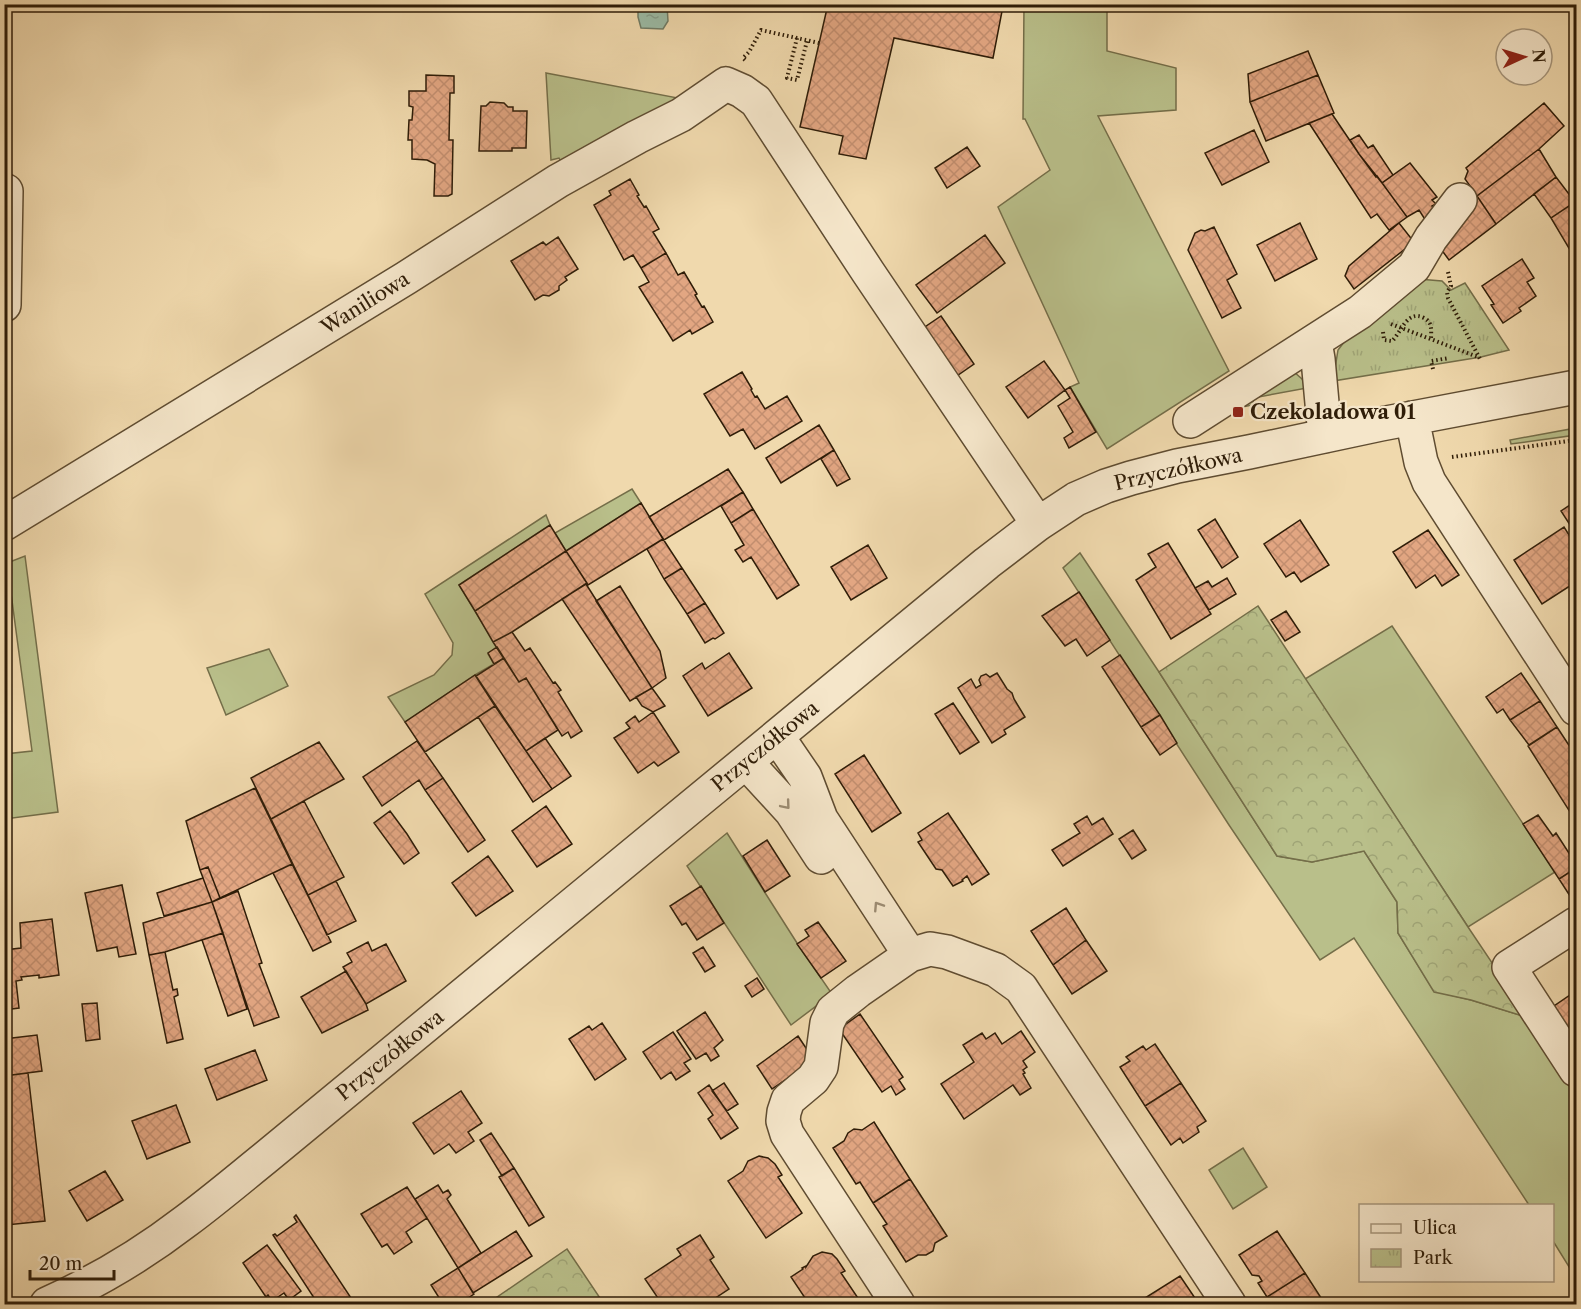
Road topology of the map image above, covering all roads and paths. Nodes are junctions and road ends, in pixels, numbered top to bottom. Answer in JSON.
{"nodes":[{"id":1,"x":797,"y":38,"type":"junction"},
{"id":2,"x":807,"y":40,"type":"junction"},
{"id":3,"x":819,"y":43,"type":"dead end"},
{"id":4,"x":737,"y":74,"type":"junction"},
{"id":5,"x":6,"y":191,"type":"dead end"},
{"id":6,"x":1460,"y":200,"type":"dead end"},
{"id":7,"x":1448,"y":271,"type":"dead end"},
{"id":8,"x":4,"y":305,"type":"edge"},
{"id":9,"x":1373,"y":317,"type":"junction"},
{"id":10,"x":1401,"y":328,"type":"junction"},
{"id":11,"x":1431,"y":340,"type":"junction"},
{"id":12,"x":1315,"y":342,"type":"junction"},
{"id":13,"x":1449,"y":358,"type":"dead end"},
{"id":14,"x":1433,"y":369,"type":"dead end"},
{"id":15,"x":1576,"y":387,"type":"edge"},
{"id":16,"x":1412,"y":418,"type":"junction"},
{"id":17,"x":1190,"y":421,"type":"dead end"},
{"id":18,"x":1325,"y":436,"type":"junction"},
{"id":19,"x":1576,"y":440,"type":"edge"},
{"id":20,"x":1421,"y":462,"type":"junction"},
{"id":21,"x":5,"y":520,"type":"edge"},
{"id":22,"x":1038,"y":524,"type":"junction"},
{"id":23,"x":1576,"y":709,"type":"edge"},
{"id":24,"x":777,"y":736,"type":"junction"},
{"id":25,"x":746,"y":762,"type":"junction"},
{"id":26,"x":1576,"y":924,"type":"edge"},
{"id":27,"x":901,"y":961,"type":"junction"},
{"id":28,"x":1576,"y":1070,"type":"edge"},
{"id":29,"x":100,"y":1294,"type":"edge"},
{"id":30,"x":47,"y":1305,"type":"edge"},
{"id":31,"x":898,"y":1305,"type":"edge"},
{"id":32,"x":1229,"y":1305,"type":"edge"}],
"edges":[{"from":1,"to":2,"type":"path"},
{"from":1,"to":2,"type":"path"},
{"from":1,"to":4,"type":"path"},
{"from":2,"to":3,"type":"path"},
{"from":4,"to":21,"type":"street","name":"Waniliowa"},
{"from":4,"to":22,"type":"street"},
{"from":5,"to":8,"type":"street"},
{"from":6,"to":9,"type":"street"},
{"from":7,"to":11,"type":"path"},
{"from":9,"to":10,"type":"path"},
{"from":9,"to":10,"type":"path"},
{"from":9,"to":12,"type":"street"},
{"from":10,"to":11,"type":"path"},
{"from":10,"to":11,"type":"path"},
{"from":12,"to":17,"type":"street"},
{"from":12,"to":18,"type":"street"},
{"from":13,"to":14,"type":"path"},
{"from":15,"to":16,"type":"street","name":"Przyczółkowa"},
{"from":16,"to":18,"type":"street","name":"Przyczółkowa"},
{"from":16,"to":20,"type":"street"},
{"from":18,"to":22,"type":"street","name":"Przyczółkowa"},
{"from":19,"to":20,"type":"path"},
{"from":20,"to":23,"type":"street"},
{"from":22,"to":24,"type":"street","name":"Przyczółkowa"},
{"from":24,"to":25,"type":"street","name":"Przyczółkowa"},
{"from":27,"to":24,"type":"street","one_way":true},
{"from":25,"to":27,"type":"street","one_way":true},
{"from":25,"to":29,"type":"street","name":"Przyczółkowa"},
{"from":26,"to":28,"type":"street"},
{"from":27,"to":31,"type":"street"},
{"from":27,"to":32,"type":"street"},
{"from":29,"to":30,"type":"street","name":"Przyczółkowa"}]}
